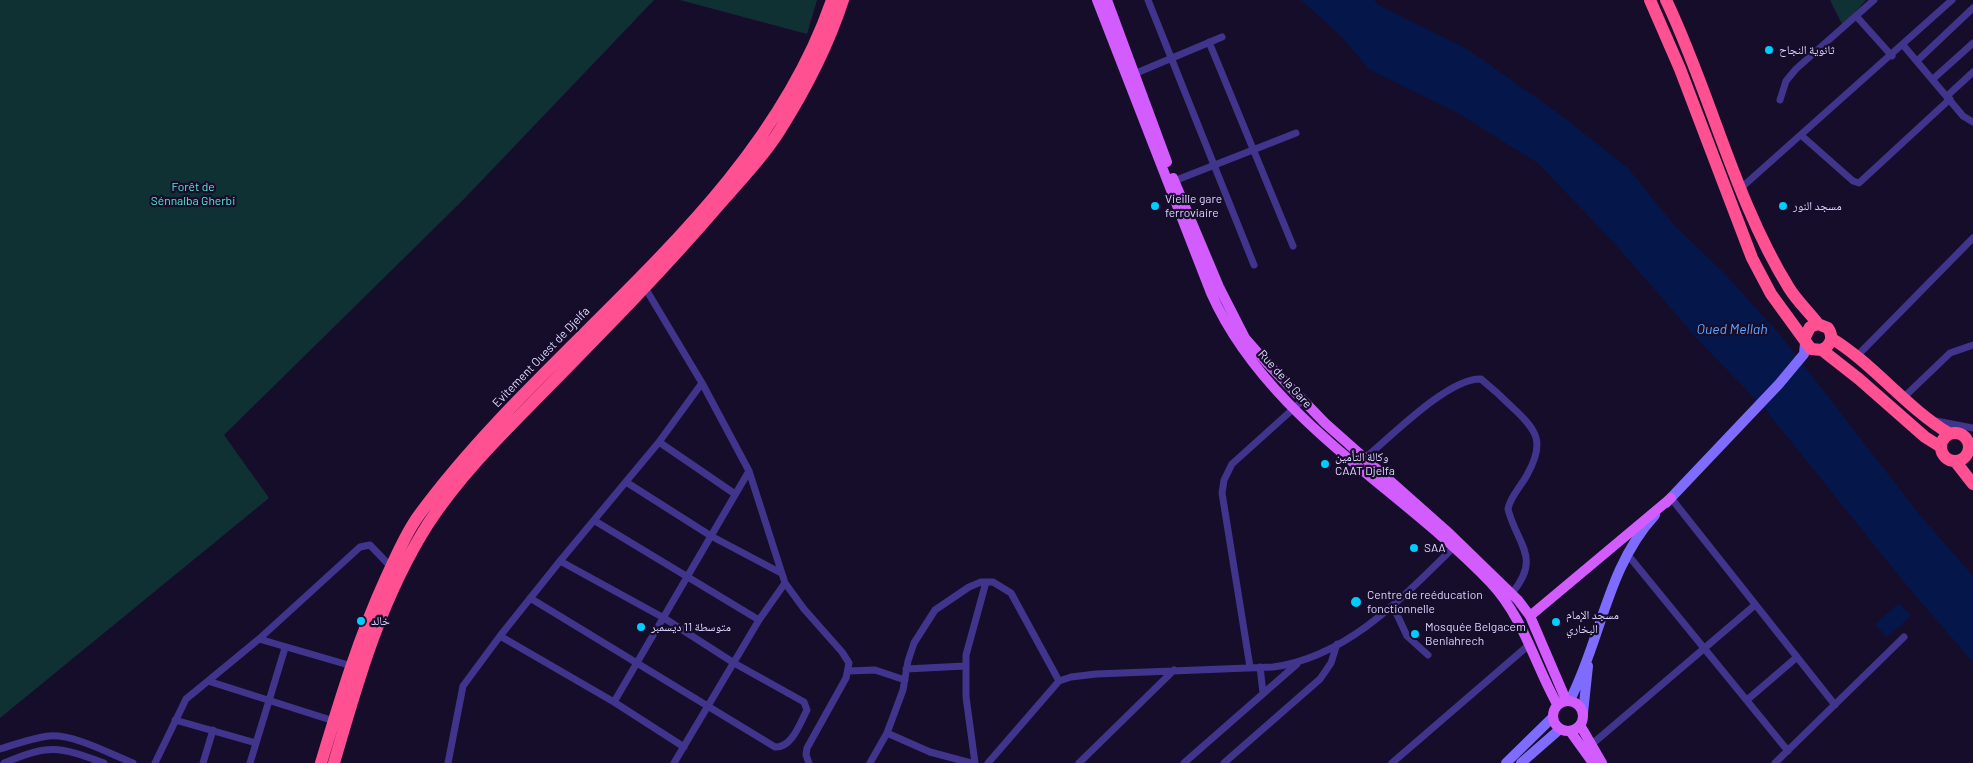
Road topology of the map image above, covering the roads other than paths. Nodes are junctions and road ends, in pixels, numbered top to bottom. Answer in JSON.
{"nodes":[{"id":1,"x":832,"y":0,"type":"edge"},
{"id":2,"x":845,"y":0,"type":"edge"},
{"id":3,"x":1097,"y":0,"type":"edge"},
{"id":4,"x":1107,"y":0,"type":"edge"},
{"id":5,"x":1148,"y":0,"type":"edge"},
{"id":6,"x":1650,"y":0,"type":"edge"},
{"id":7,"x":1666,"y":0,"type":"edge"},
{"id":8,"x":1874,"y":0,"type":"edge"},
{"id":9,"x":1952,"y":0,"type":"edge"},
{"id":10,"x":1973,"y":8,"type":"edge"},
{"id":11,"x":1857,"y":17,"type":"junction"},
{"id":12,"x":1222,"y":37,"type":"dead end"},
{"id":13,"x":1209,"y":42,"type":"junction"},
{"id":14,"x":1973,"y":43,"type":"edge"},
{"id":15,"x":1903,"y":45,"type":"junction"},
{"id":16,"x":1892,"y":56,"type":"junction"},
{"id":17,"x":1171,"y":58,"type":"junction"},
{"id":18,"x":1917,"y":61,"type":"junction"},
{"id":19,"x":1973,"y":72,"type":"edge"},
{"id":20,"x":1134,"y":74,"type":"junction"},
{"id":21,"x":1933,"y":79,"type":"junction"},
{"id":22,"x":1948,"y":97,"type":"junction"},
{"id":23,"x":1780,"y":100,"type":"dead end"},
{"id":24,"x":1973,"y":122,"type":"edge"},
{"id":25,"x":1296,"y":133,"type":"dead end"},
{"id":26,"x":1802,"y":136,"type":"junction"},
{"id":27,"x":1251,"y":150,"type":"junction"},
{"id":28,"x":1214,"y":164,"type":"junction"},
{"id":29,"x":1174,"y":181,"type":"junction"},
{"id":30,"x":1741,"y":188,"type":"junction"},
{"id":31,"x":1973,"y":238,"type":"edge"},
{"id":32,"x":1293,"y":246,"type":"dead end"},
{"id":33,"x":1254,"y":266,"type":"dead end"},
{"id":34,"x":641,"y":282,"type":"junction"},
{"id":35,"x":1818,"y":324,"type":"junction"},
{"id":36,"x":1831,"y":338,"type":"junction"},
{"id":37,"x":1973,"y":345,"type":"edge"},
{"id":38,"x":1810,"y":347,"type":"junction"},
{"id":39,"x":1857,"y":356,"type":"junction"},
{"id":40,"x":702,"y":383,"type":"junction"},
{"id":41,"x":1902,"y":399,"type":"junction"},
{"id":42,"x":1303,"y":400,"type":"junction"},
{"id":43,"x":1294,"y":410,"type":"junction"},
{"id":44,"x":1926,"y":419,"type":"junction"},
{"id":45,"x":1973,"y":428,"type":"edge"},
{"id":46,"x":1950,"y":434,"type":"junction"},
{"id":47,"x":659,"y":442,"type":"junction"},
{"id":48,"x":1941,"y":447,"type":"junction"},
{"id":49,"x":1970,"y":456,"type":"edge"},
{"id":50,"x":1365,"y":458,"type":"junction"},
{"id":51,"x":1955,"y":461,"type":"junction"},
{"id":52,"x":749,"y":471,"type":"junction"},
{"id":53,"x":626,"y":482,"type":"junction"},
{"id":54,"x":1973,"y":484,"type":"edge"},
{"id":55,"x":736,"y":494,"type":"junction"},
{"id":56,"x":1671,"y":498,"type":"junction"},
{"id":57,"x":595,"y":521,"type":"junction"},
{"id":58,"x":711,"y":536,"type":"junction"},
{"id":59,"x":1455,"y":544,"type":"junction"},
{"id":60,"x":1628,"y":555,"type":"junction"},
{"id":61,"x":560,"y":561,"type":"junction"},
{"id":62,"x":391,"y":566,"type":"junction"},
{"id":63,"x":781,"y":573,"type":"junction"},
{"id":64,"x":687,"y":578,"type":"junction"},
{"id":65,"x":986,"y":582,"type":"junction"},
{"id":66,"x":784,"y":583,"type":"junction"},
{"id":67,"x":1512,"y":593,"type":"junction"},
{"id":68,"x":530,"y":598,"type":"junction"},
{"id":69,"x":1755,"y":605,"type":"junction"},
{"id":70,"x":1393,"y":606,"type":"junction"},
{"id":71,"x":1530,"y":616,"type":"junction"},
{"id":72,"x":664,"y":618,"type":"junction"},
{"id":73,"x":759,"y":620,"type":"junction"},
{"id":74,"x":500,"y":636,"type":"junction"},
{"id":75,"x":1904,"y":637,"type":"dead end"},
{"id":76,"x":259,"y":639,"type":"junction"},
{"id":77,"x":1337,"y":644,"type":"junction"},
{"id":78,"x":1530,"y":644,"type":"junction"},
{"id":79,"x":286,"y":648,"type":"junction"},
{"id":80,"x":1704,"y":648,"type":"junction"},
{"id":81,"x":1589,"y":653,"type":"junction"},
{"id":82,"x":1428,"y":655,"type":"dead end"},
{"id":83,"x":1797,"y":657,"type":"junction"},
{"id":84,"x":637,"y":663,"type":"junction"},
{"id":85,"x":734,"y":663,"type":"junction"},
{"id":86,"x":1298,"y":663,"type":"junction"},
{"id":87,"x":352,"y":666,"type":"junction"},
{"id":88,"x":966,"y":666,"type":"junction"},
{"id":89,"x":1250,"y":667,"type":"junction"},
{"id":90,"x":1260,"y":667,"type":"junction"},
{"id":91,"x":906,"y":669,"type":"junction"},
{"id":92,"x":1174,"y":670,"type":"junction"},
{"id":93,"x":848,"y":671,"type":"junction"},
{"id":94,"x":904,"y":680,"type":"junction"},
{"id":95,"x":208,"y":681,"type":"junction"},
{"id":96,"x":1059,"y":681,"type":"junction"},
{"id":97,"x":1263,"y":694,"type":"junction"},
{"id":98,"x":268,"y":700,"type":"junction"},
{"id":99,"x":1747,"y":700,"type":"junction"},
{"id":100,"x":614,"y":702,"type":"junction"},
{"id":101,"x":1564,"y":702,"type":"junction"},
{"id":102,"x":1835,"y":705,"type":"junction"},
{"id":103,"x":708,"y":707,"type":"junction"},
{"id":104,"x":1583,"y":712,"type":"junction"},
{"id":105,"x":1552,"y":718,"type":"junction"},
{"id":106,"x":175,"y":720,"type":"junction"},
{"id":107,"x":334,"y":721,"type":"junction"},
{"id":108,"x":1580,"y":725,"type":"junction"},
{"id":109,"x":213,"y":730,"type":"junction"},
{"id":110,"x":1566,"y":730,"type":"junction"},
{"id":111,"x":888,"y":733,"type":"junction"},
{"id":112,"x":256,"y":743,"type":"junction"},
{"id":113,"x":1591,"y":745,"type":"junction"},
{"id":114,"x":684,"y":747,"type":"junction"},
{"id":115,"x":0,"y":749,"type":"edge"},
{"id":116,"x":1788,"y":751,"type":"junction"},
{"id":117,"x":157,"y":761,"type":"edge"},
{"id":118,"x":991,"y":762,"type":"edge"},
{"id":119,"x":4,"y":763,"type":"edge"},
{"id":120,"x":104,"y":763,"type":"edge"},
{"id":121,"x":133,"y":763,"type":"edge"},
{"id":122,"x":203,"y":763,"type":"edge"},
{"id":123,"x":250,"y":763,"type":"edge"},
{"id":124,"x":321,"y":763,"type":"edge"},
{"id":125,"x":334,"y":763,"type":"edge"},
{"id":126,"x":448,"y":763,"type":"edge"},
{"id":127,"x":674,"y":763,"type":"edge"},
{"id":128,"x":809,"y":763,"type":"edge"},
{"id":129,"x":870,"y":763,"type":"edge"},
{"id":130,"x":971,"y":763,"type":"edge"},
{"id":131,"x":975,"y":763,"type":"edge"},
{"id":132,"x":1079,"y":763,"type":"edge"},
{"id":133,"x":1184,"y":763,"type":"edge"},
{"id":134,"x":1224,"y":763,"type":"edge"},
{"id":135,"x":1392,"y":763,"type":"edge"},
{"id":136,"x":1506,"y":763,"type":"edge"},
{"id":137,"x":1521,"y":763,"type":"edge"},
{"id":138,"x":1593,"y":763,"type":"edge"},
{"id":139,"x":1602,"y":763,"type":"edge"},
{"id":140,"x":1775,"y":763,"type":"edge"}],
"edges":[{"from":1,"to":34,"type":"highway","name":"Evitement Ouest de Djelfa"},
{"from":2,"to":34,"type":"highway"},
{"from":3,"to":43,"type":"main road","name":"Rue de la Gare"},
{"from":4,"to":20,"type":"main road","name":"Rue de la Gare"},
{"from":5,"to":17,"type":"street"},
{"from":6,"to":38,"type":"highway"},
{"from":7,"to":30,"type":"highway"},
{"from":8,"to":11,"type":"street"},
{"from":9,"to":15,"type":"street"},
{"from":10,"to":18,"type":"street"},
{"from":11,"to":16,"type":"street"},
{"from":11,"to":23,"type":"street"},
{"from":12,"to":13,"type":"street"},
{"from":13,"to":17,"type":"street"},
{"from":13,"to":27,"type":"street"},
{"from":14,"to":21,"type":"street"},
{"from":15,"to":16,"type":"street"},
{"from":15,"to":18,"type":"street"},
{"from":16,"to":26,"type":"street"},
{"from":17,"to":20,"type":"street"},
{"from":17,"to":28,"type":"street"},
{"from":18,"to":21,"type":"street"},
{"from":19,"to":22,"type":"street"},
{"from":20,"to":29,"type":"main road","name":"Rue de la Gare"},
{"from":21,"to":22,"type":"street"},
{"from":22,"to":24,"type":"street"},
{"from":22,"to":26,"type":"street"},
{"from":25,"to":27,"type":"street"},
{"from":26,"to":30,"type":"street"},
{"from":27,"to":28,"type":"street"},
{"from":27,"to":32,"type":"street"},
{"from":28,"to":29,"type":"street"},
{"from":28,"to":33,"type":"street"},
{"from":29,"to":42,"type":"main road","name":"Rue de la Gare"},
{"from":30,"to":35,"type":"highway"},
{"from":31,"to":39,"type":"street"},
{"from":34,"to":40,"type":"street"},
{"from":34,"to":62,"type":"highway","name":"Evitement Ouest de Djelfa"},
{"from":34,"to":125,"type":"highway","name":"Evitement Ouest de Djelfa"},
{"from":35,"to":36,"type":"highway"},
{"from":35,"to":38,"type":"highway"},
{"from":36,"to":38,"type":"highway"},
{"from":36,"to":39,"type":"highway"},
{"from":37,"to":41,"type":"street"},
{"from":38,"to":48,"type":"highway"},
{"from":38,"to":56,"type":"main road"},
{"from":39,"to":41,"type":"highway"},
{"from":40,"to":47,"type":"street"},
{"from":40,"to":52,"type":"street"},
{"from":41,"to":44,"type":"highway"},
{"from":42,"to":43,"type":"street"},
{"from":42,"to":50,"type":"main road","name":"Rue de la Gare"},
{"from":43,"to":59,"type":"main road","name":"Rue de la Gare"},
{"from":43,"to":89,"type":"street"},
{"from":44,"to":45,"type":"street"},
{"from":44,"to":46,"type":"highway"},
{"from":46,"to":48,"type":"highway"},
{"from":46,"to":49,"type":"highway"},
{"from":47,"to":53,"type":"street"},
{"from":47,"to":55,"type":"street"},
{"from":48,"to":51,"type":"highway"},
{"from":49,"to":51,"type":"highway"},
{"from":50,"to":59,"type":"main road","name":"Rue de la Gare"},
{"from":50,"to":67,"type":"street"},
{"from":51,"to":54,"type":"highway"},
{"from":52,"to":55,"type":"street"},
{"from":52,"to":63,"type":"street"},
{"from":53,"to":57,"type":"street"},
{"from":53,"to":58,"type":"street"},
{"from":55,"to":58,"type":"street"},
{"from":56,"to":60,"type":"main road"},
{"from":56,"to":69,"type":"street"},
{"from":56,"to":71,"type":"main road"},
{"from":57,"to":61,"type":"street"},
{"from":57,"to":64,"type":"street"},
{"from":58,"to":63,"type":"street"},
{"from":58,"to":64,"type":"street"},
{"from":59,"to":67,"type":"main road","name":"Rue de la Gare"},
{"from":59,"to":70,"type":"street"},
{"from":59,"to":78,"type":"main road","name":"Rue de la Gare"},
{"from":60,"to":80,"type":"street"},
{"from":60,"to":81,"type":"main road"},
{"from":61,"to":68,"type":"street"},
{"from":61,"to":72,"type":"street"},
{"from":62,"to":76,"type":"street"},
{"from":62,"to":87,"type":"highway","name":"Evitement Ouest de Djelfa"},
{"from":63,"to":66,"type":"street"},
{"from":64,"to":72,"type":"street"},
{"from":64,"to":73,"type":"street"},
{"from":65,"to":88,"type":"street"},
{"from":65,"to":91,"type":"street"},
{"from":65,"to":96,"type":"street"},
{"from":66,"to":73,"type":"street"},
{"from":66,"to":93,"type":"street"},
{"from":67,"to":71,"type":"main road","name":"Rue de la Gare"},
{"from":68,"to":74,"type":"street"},
{"from":68,"to":84,"type":"street"},
{"from":69,"to":80,"type":"street"},
{"from":69,"to":83,"type":"street"},
{"from":70,"to":77,"type":"street"},
{"from":70,"to":82,"type":"street"},
{"from":71,"to":101,"type":"main road","name":"Rue de la Gare"},
{"from":72,"to":84,"type":"street"},
{"from":72,"to":85,"type":"street"},
{"from":73,"to":85,"type":"street"},
{"from":74,"to":100,"type":"street"},
{"from":74,"to":126,"type":"street"},
{"from":75,"to":102,"type":"street"},
{"from":76,"to":79,"type":"street"},
{"from":76,"to":95,"type":"street"},
{"from":77,"to":86,"type":"street"},
{"from":77,"to":134,"type":"street"},
{"from":78,"to":101,"type":"main road","name":"Rue de la Gare"},
{"from":78,"to":135,"type":"street"},
{"from":79,"to":87,"type":"street"},
{"from":79,"to":98,"type":"street"},
{"from":80,"to":99,"type":"street"},
{"from":80,"to":113,"type":"street"},
{"from":81,"to":101,"type":"main road"},
{"from":81,"to":104,"type":"main road"},
{"from":83,"to":99,"type":"street"},
{"from":83,"to":102,"type":"street"},
{"from":84,"to":100,"type":"street"},
{"from":84,"to":103,"type":"street"},
{"from":85,"to":103,"type":"street"},
{"from":85,"to":103,"type":"street"},
{"from":86,"to":90,"type":"street"},
{"from":86,"to":97,"type":"street"},
{"from":87,"to":107,"type":"highway","name":"Evitement Ouest de Djelfa"},
{"from":88,"to":91,"type":"street"},
{"from":88,"to":131,"type":"street"},
{"from":89,"to":90,"type":"street"},
{"from":89,"to":92,"type":"street"},
{"from":90,"to":97,"type":"street"},
{"from":91,"to":94,"type":"street"},
{"from":92,"to":96,"type":"street"},
{"from":92,"to":132,"type":"street"},
{"from":93,"to":94,"type":"street"},
{"from":93,"to":128,"type":"street"},
{"from":94,"to":111,"type":"street"},
{"from":95,"to":98,"type":"street"},
{"from":95,"to":106,"type":"street"},
{"from":96,"to":118,"type":"street"},
{"from":97,"to":133,"type":"street"},
{"from":98,"to":107,"type":"street"},
{"from":98,"to":112,"type":"street"},
{"from":99,"to":116,"type":"street"},
{"from":100,"to":114,"type":"street"},
{"from":101,"to":104,"type":"main road"},
{"from":101,"to":105,"type":"main road"},
{"from":102,"to":116,"type":"street"},
{"from":103,"to":114,"type":"street"},
{"from":104,"to":108,"type":"main road"},
{"from":105,"to":110,"type":"main road"},
{"from":105,"to":136,"type":"main road"},
{"from":106,"to":109,"type":"street"},
{"from":106,"to":117,"type":"street"},
{"from":107,"to":124,"type":"highway","name":"Evitement Ouest de Djelfa"},
{"from":108,"to":110,"type":"main road"},
{"from":108,"to":113,"type":"main road"},
{"from":109,"to":112,"type":"street"},
{"from":109,"to":122,"type":"street"},
{"from":110,"to":137,"type":"main road"},
{"from":110,"to":138,"type":"main road"},
{"from":111,"to":129,"type":"street"},
{"from":111,"to":130,"type":"street"},
{"from":112,"to":123,"type":"street"},
{"from":113,"to":139,"type":"main road"},
{"from":114,"to":127,"type":"street"},
{"from":115,"to":121,"type":"street"},
{"from":116,"to":140,"type":"street"},
{"from":119,"to":120,"type":"street"}]}
